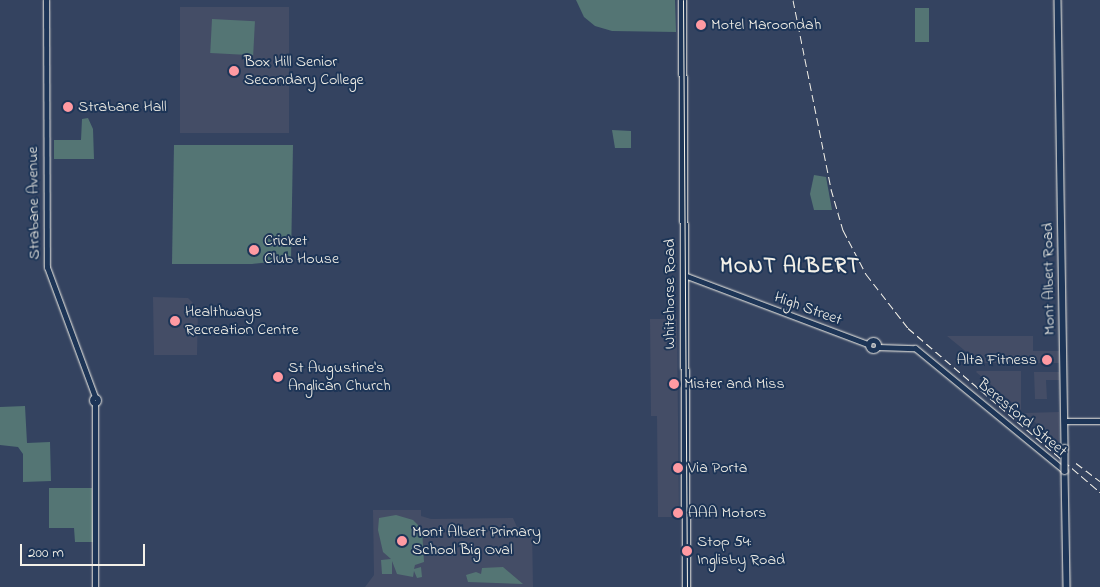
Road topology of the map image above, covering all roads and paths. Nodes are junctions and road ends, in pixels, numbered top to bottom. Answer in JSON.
{"nodes":[{"id":1,"x":46,"y":0,"type":"edge"},
{"id":2,"x":682,"y":0,"type":"edge"},
{"id":3,"x":1058,"y":0,"type":"edge"},
{"id":4,"x":684,"y":276,"type":"junction"},
{"id":5,"x":915,"y":348,"type":"joint"},
{"id":6,"x":1064,"y":421,"type":"junction"},
{"id":7,"x":1100,"y":421,"type":"edge"},
{"id":8,"x":1065,"y":471,"type":"junction"},
{"id":9,"x":95,"y":587,"type":"edge"},
{"id":10,"x":686,"y":587,"type":"edge"},
{"id":11,"x":1067,"y":587,"type":"edge"}],
"edges":[{"from":1,"to":9,"type":"street","name":"Strabane Avenue"},
{"from":2,"to":4,"type":"main road","name":"Whitehorse Road"},
{"from":3,"to":6,"type":"main road","name":"Mont Albert Road"},
{"from":4,"to":5,"type":"street","name":"High Street"},
{"from":4,"to":10,"type":"main road","name":"Whitehorse Road"},
{"from":5,"to":8,"type":"street","name":"Beresford Street"},
{"from":6,"to":7,"type":"street"},
{"from":6,"to":8,"type":"main road","name":"Mont Albert Road","bridge":true},
{"from":8,"to":11,"type":"main road","name":"Mont Albert Road"}]}
